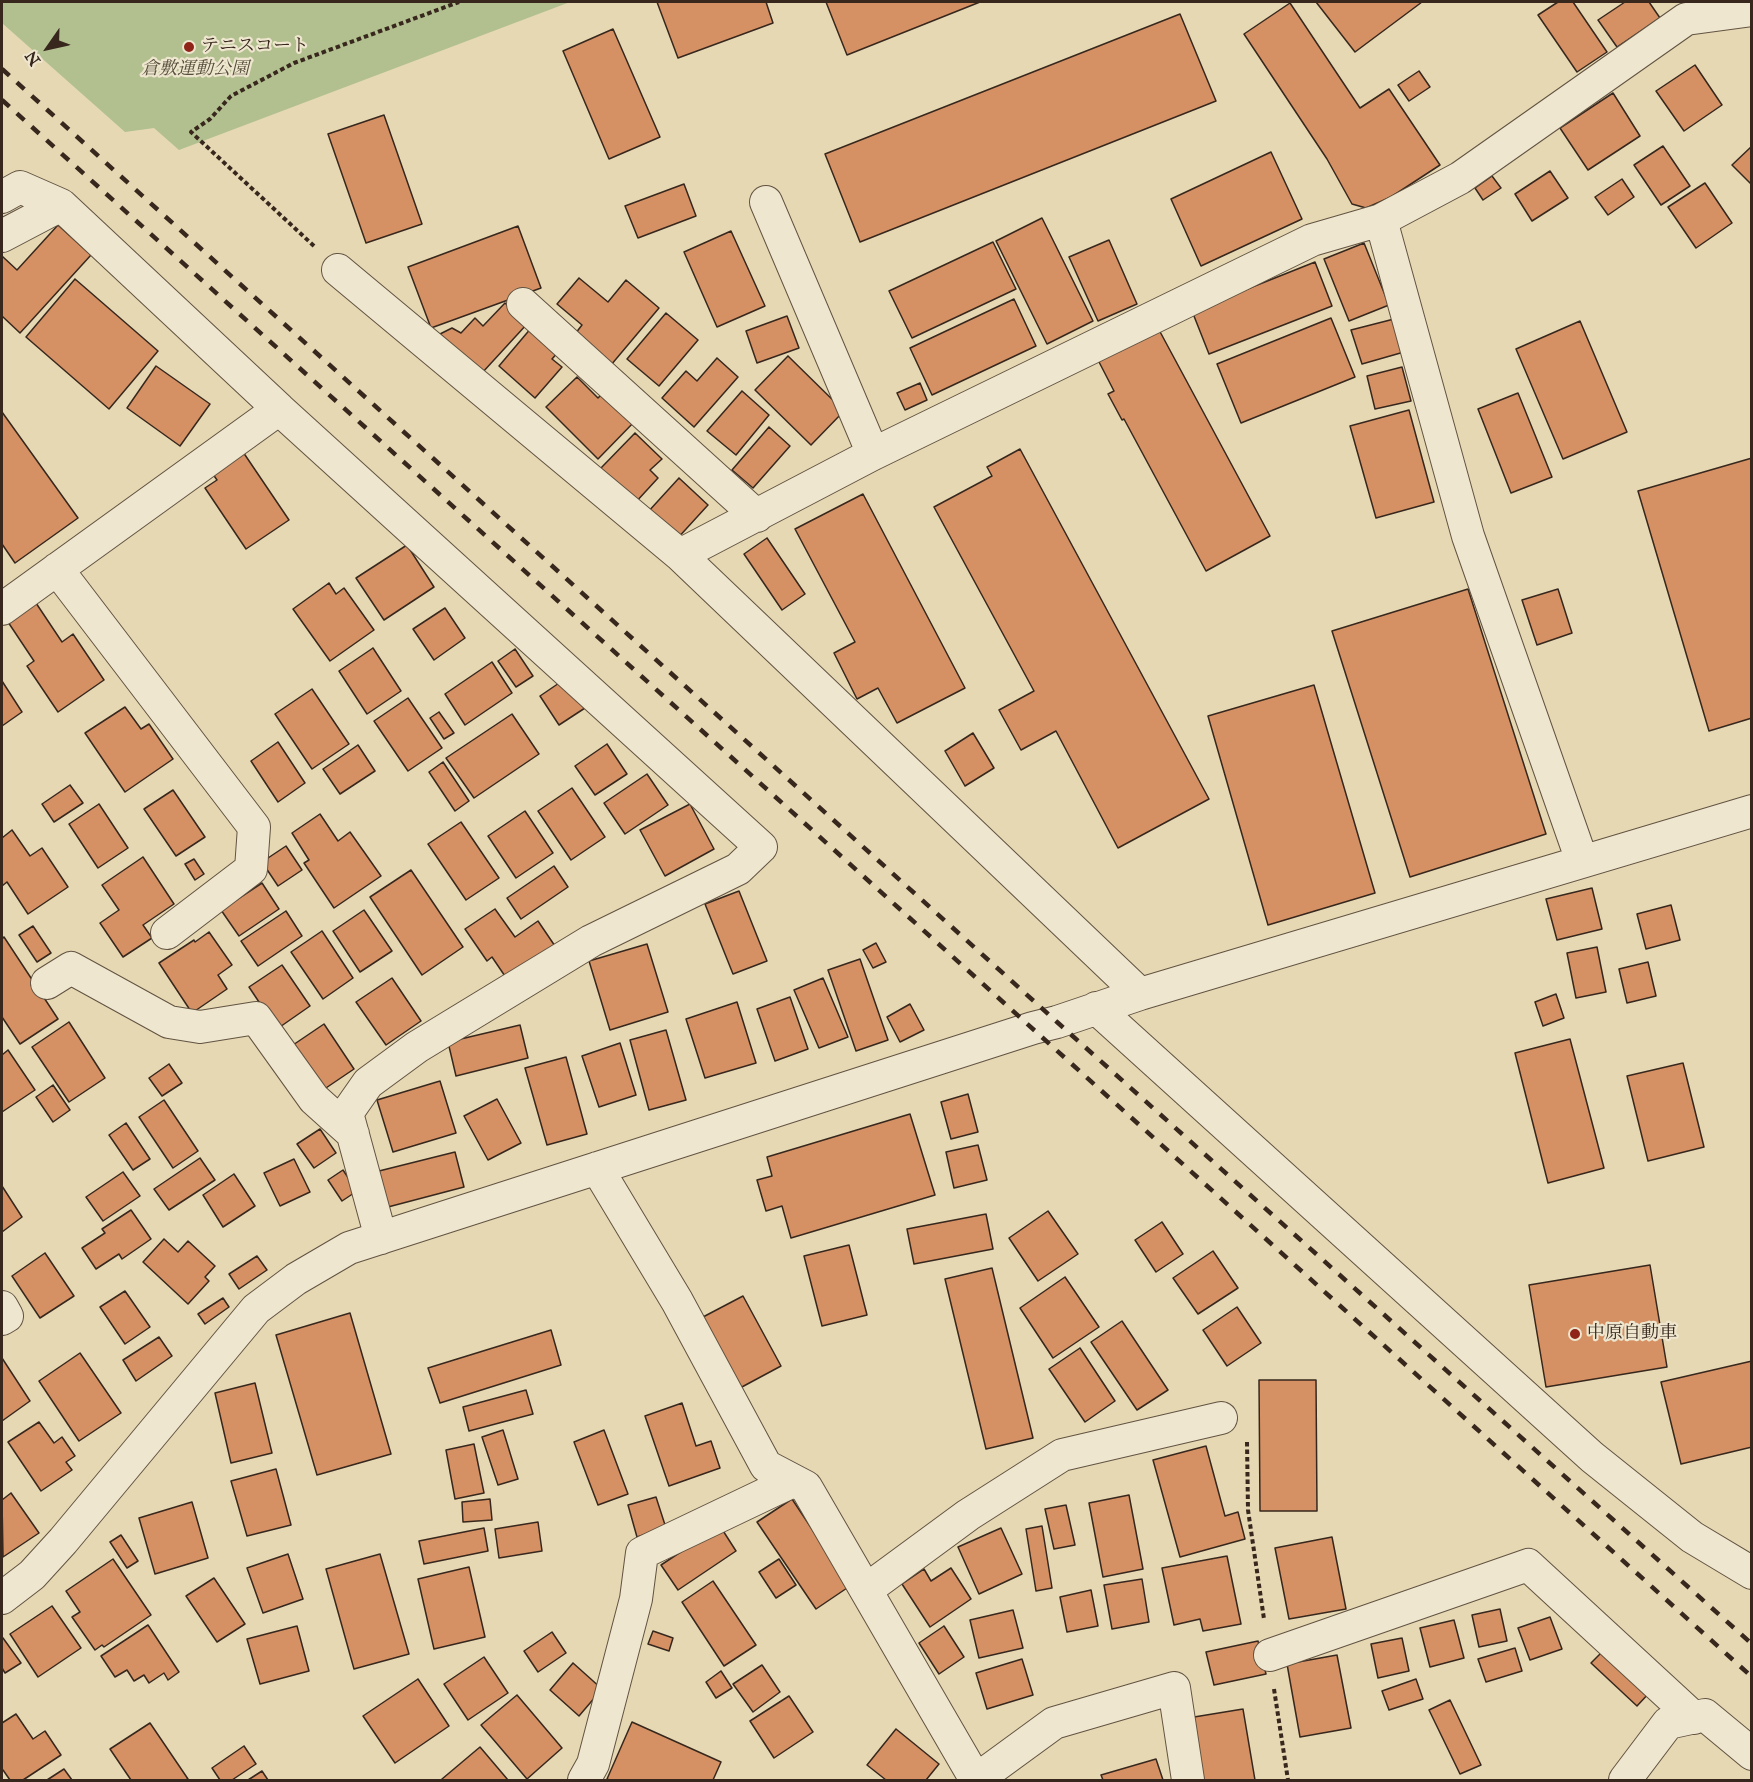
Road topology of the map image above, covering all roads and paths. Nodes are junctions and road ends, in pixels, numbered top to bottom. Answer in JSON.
{"nodes":[{"id":1,"x":459,"y":2,"type":"edge"},
{"id":2,"x":1752,"y":10,"type":"edge"},
{"id":3,"x":2,"y":197,"type":"edge"},
{"id":4,"x":766,"y":202,"type":"dead end"},
{"id":5,"x":61,"y":206,"type":"junction"},
{"id":6,"x":1381,"y":220,"type":"junction"},
{"id":7,"x":2,"y":236,"type":"edge"},
{"id":8,"x":338,"y":270,"type":"joint"},
{"id":9,"x":523,"y":304,"type":"dead end"},
{"id":10,"x":279,"y":410,"type":"junction"},
{"id":11,"x":873,"y":454,"type":"junction"},
{"id":12,"x":757,"y":516,"type":"junction"},
{"id":13,"x":680,"y":555,"type":"junction"},
{"id":14,"x":57,"y":569,"type":"junction"},
{"id":15,"x":2,"y":609,"type":"edge"},
{"id":16,"x":1752,"y":811,"type":"edge"},
{"id":17,"x":1582,"y":861,"type":"junction"},
{"id":18,"x":167,"y":933,"type":"dead end"},
{"id":19,"x":47,"y":983,"type":"dead end"},
{"id":20,"x":1140,"y":994,"type":"junction"},
{"id":21,"x":1096,"y":1008,"type":"junction"},
{"id":22,"x":353,"y":1134,"type":"junction"},
{"id":23,"x":597,"y":1168,"type":"junction"},
{"id":24,"x":381,"y":1238,"type":"junction"},
{"id":25,"x":2,"y":1307,"type":"edge"},
{"id":26,"x":2,"y":1319,"type":"edge"},
{"id":27,"x":1221,"y":1418,"type":"joint"},
{"id":28,"x":793,"y":1481,"type":"junction"},
{"id":29,"x":1752,"y":1573,"type":"edge"},
{"id":30,"x":866,"y":1590,"type":"junction"},
{"id":31,"x":2,"y":1598,"type":"edge"},
{"id":32,"x":1270,"y":1655,"type":"junction"},
{"id":33,"x":1694,"y":1718,"type":"junction"},
{"id":34,"x":1752,"y":1754,"type":"edge"},
{"id":35,"x":584,"y":1780,"type":"edge"},
{"id":36,"x":976,"y":1780,"type":"edge"},
{"id":37,"x":1188,"y":1780,"type":"edge"},
{"id":38,"x":1288,"y":1780,"type":"edge"},
{"id":39,"x":1625,"y":1780,"type":"edge"}],
"edges":[{"from":1,"to":8,"type":"path"},
{"from":2,"to":6,"type":"street"},
{"from":3,"to":5,"type":"street"},
{"from":4,"to":11,"type":"street"},
{"from":5,"to":7,"type":"street"},
{"from":5,"to":10,"type":"street"},
{"from":6,"to":11,"type":"street"},
{"from":6,"to":17,"type":"street"},
{"from":8,"to":13,"type":"street"},
{"from":9,"to":12,"type":"street"},
{"from":10,"to":14,"type":"street"},
{"from":10,"to":22,"type":"street"},
{"from":11,"to":12,"type":"street"},
{"from":12,"to":13,"type":"street"},
{"from":13,"to":20,"type":"street"},
{"from":14,"to":15,"type":"street"},
{"from":14,"to":18,"type":"street"},
{"from":16,"to":17,"type":"street"},
{"from":17,"to":20,"type":"street"},
{"from":19,"to":22,"type":"street"},
{"from":20,"to":21,"type":"street"},
{"from":21,"to":23,"type":"street"},
{"from":21,"to":29,"type":"street"},
{"from":22,"to":24,"type":"street"},
{"from":23,"to":24,"type":"street"},
{"from":23,"to":28,"type":"street"},
{"from":24,"to":31,"type":"street"},
{"from":25,"to":26,"type":"street"},
{"from":27,"to":30,"type":"street"},
{"from":27,"to":32,"type":"path"},
{"from":28,"to":30,"type":"street"},
{"from":28,"to":35,"type":"street"},
{"from":30,"to":36,"type":"street"},
{"from":32,"to":33,"type":"street"},
{"from":32,"to":38,"type":"path"},
{"from":33,"to":34,"type":"street"},
{"from":33,"to":39,"type":"street"},
{"from":36,"to":37,"type":"street"}]}
